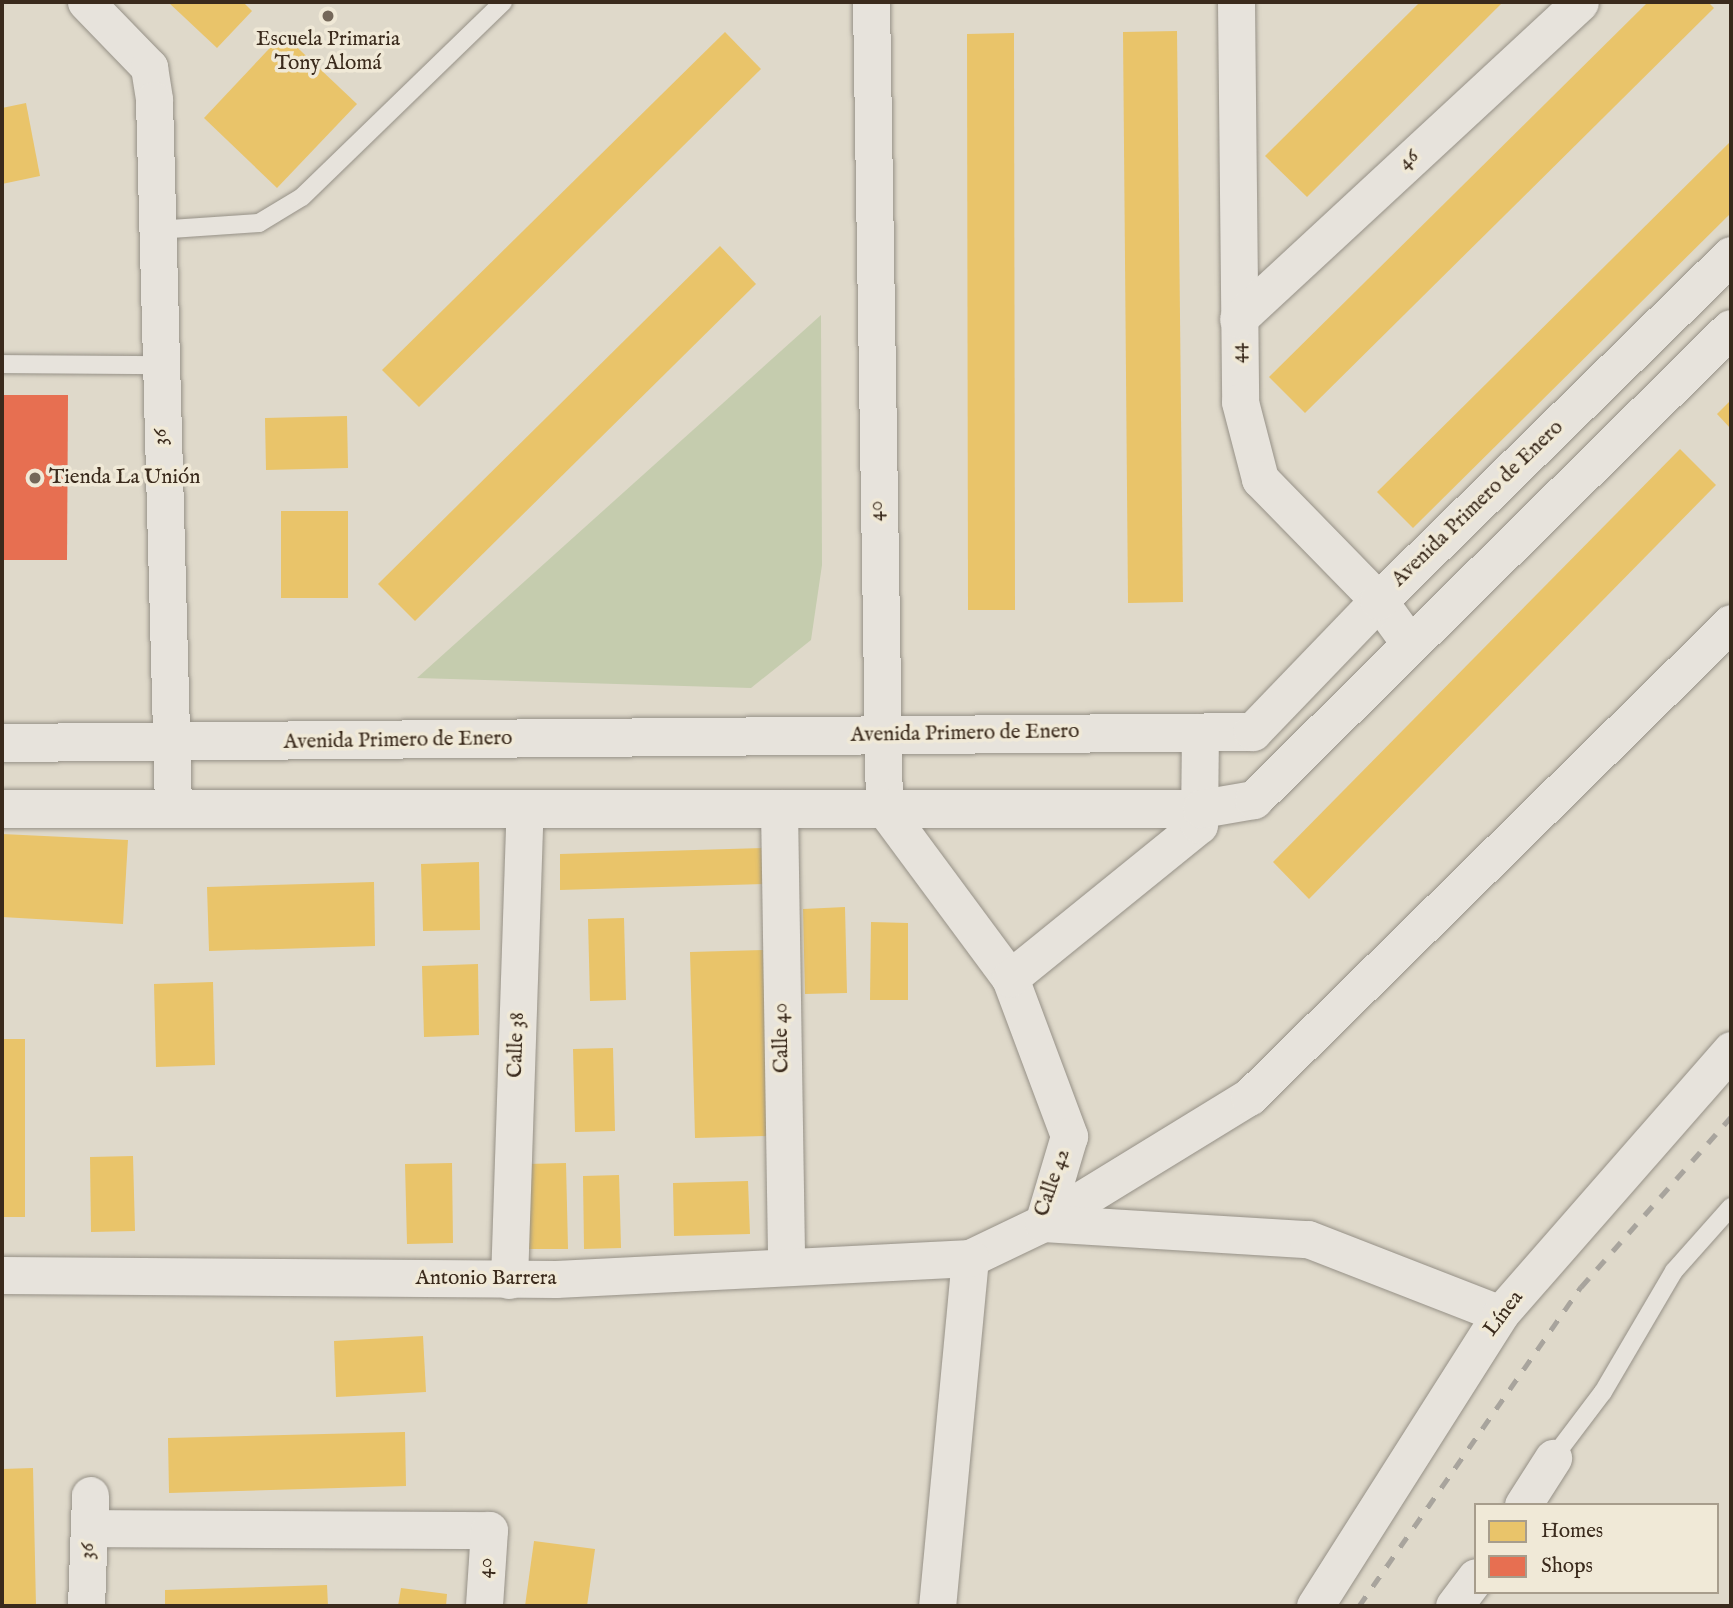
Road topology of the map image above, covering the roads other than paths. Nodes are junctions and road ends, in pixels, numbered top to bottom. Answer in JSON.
{"nodes":[{"id":1,"x":86,"y":2,"type":"edge"},
{"id":2,"x":503,"y":2,"type":"edge"},
{"id":3,"x":871,"y":2,"type":"edge"},
{"id":4,"x":1236,"y":2,"type":"edge"},
{"id":5,"x":1580,"y":2,"type":"edge"},
{"id":6,"x":156,"y":230,"type":"junction"},
{"id":7,"x":1731,"y":256,"type":"edge"},
{"id":8,"x":1238,"y":319,"type":"junction"},
{"id":9,"x":1731,"y":329,"type":"edge"},
{"id":10,"x":2,"y":363,"type":"edge"},
{"id":11,"x":159,"y":365,"type":"junction"},
{"id":12,"x":1379,"y":601,"type":"junction"},
{"id":13,"x":1731,"y":622,"type":"edge"},
{"id":14,"x":1410,"y":644,"type":"junction"},
{"id":15,"x":1199,"y":732,"type":"junction"},
{"id":16,"x":880,"y":734,"type":"junction"},
{"id":17,"x":2,"y":743,"type":"edge"},
{"id":18,"x":169,"y":744,"type":"junction"},
{"id":19,"x":2,"y":808,"type":"edge"},
{"id":20,"x":173,"y":808,"type":"junction"},
{"id":21,"x":779,"y":808,"type":"junction"},
{"id":22,"x":884,"y":808,"type":"junction"},
{"id":23,"x":1202,"y":809,"type":"junction"},
{"id":24,"x":525,"y":810,"type":"junction"},
{"id":25,"x":1010,"y":978,"type":"junction"},
{"id":26,"x":1731,"y":1050,"type":"edge"},
{"id":27,"x":1731,"y":1207,"type":"edge"},
{"id":28,"x":1043,"y":1223,"type":"junction"},
{"id":29,"x":970,"y":1258,"type":"junction"},
{"id":30,"x":786,"y":1267,"type":"junction"},
{"id":31,"x":2,"y":1275,"type":"edge"},
{"id":32,"x":509,"y":1280,"type":"junction"},
{"id":33,"x":1500,"y":1314,"type":"junction"},
{"id":34,"x":1553,"y":1458,"type":"joint"},
{"id":35,"x":1524,"y":1503,"type":"edge"},
{"id":36,"x":89,"y":1512,"type":"joint"},
{"id":37,"x":1474,"y":1580,"type":"edge"},
{"id":38,"x":86,"y":1606,"type":"edge"},
{"id":39,"x":484,"y":1606,"type":"edge"},
{"id":40,"x":937,"y":1606,"type":"edge"},
{"id":41,"x":1315,"y":1606,"type":"edge"},
{"id":42,"x":1454,"y":1606,"type":"edge"}],
"edges":[{"from":1,"to":6,"type":"street","name":"36"},
{"from":2,"to":6,"type":"lane"},
{"from":3,"to":16,"type":"street","name":"40"},
{"from":4,"to":8,"type":"street","name":"44"},
{"from":5,"to":8,"type":"street","name":"46"},
{"from":6,"to":11,"type":"street","name":"36"},
{"from":7,"to":12,"type":"street","name":"Avenida Primero de Enero"},
{"from":8,"to":12,"type":"street","name":"44"},
{"from":9,"to":14,"type":"street"},
{"from":10,"to":11,"type":"lane"},
{"from":11,"to":18,"type":"street","name":"36"},
{"from":12,"to":14,"type":"street","name":"44"},
{"from":12,"to":15,"type":"street","name":"Avenida Primero de Enero"},
{"from":13,"to":28,"type":"street"},
{"from":14,"to":23,"type":"street"},
{"from":15,"to":16,"type":"street","name":"Avenida Primero de Enero"},
{"from":15,"to":23,"type":"street"},
{"from":16,"to":18,"type":"street","name":"Avenida Primero de Enero"},
{"from":16,"to":22,"type":"street","name":"40"},
{"from":17,"to":18,"type":"street","name":"Avenida Primero de Enero"},
{"from":18,"to":20,"type":"street","name":"36"},
{"from":19,"to":20,"type":"street"},
{"from":20,"to":24,"type":"street"},
{"from":21,"to":22,"type":"street"},
{"from":21,"to":24,"type":"street"},
{"from":21,"to":30,"type":"street","name":"Calle 40"},
{"from":22,"to":23,"type":"street"},
{"from":22,"to":25,"type":"street"},
{"from":23,"to":25,"type":"street"},
{"from":24,"to":32,"type":"street","name":"Calle 38"},
{"from":25,"to":28,"type":"street","name":"Calle 42"},
{"from":26,"to":33,"type":"street","name":"Línea"},
{"from":27,"to":34,"type":"lane"},
{"from":28,"to":29,"type":"street","name":"Calle 42"},
{"from":28,"to":33,"type":"street"},
{"from":29,"to":30,"type":"street","name":"Antonio Barrera"},
{"from":29,"to":40,"type":"street"},
{"from":30,"to":32,"type":"street","name":"Antonio Barrera"},
{"from":31,"to":32,"type":"street","name":"Antonio Barrera"},
{"from":33,"to":41,"type":"street","name":"Línea"},
{"from":34,"to":35,"type":"street"},
{"from":36,"to":38,"type":"street","name":"36"},
{"from":36,"to":39,"type":"street","name":"40"},
{"from":37,"to":42,"type":"street"}]}
